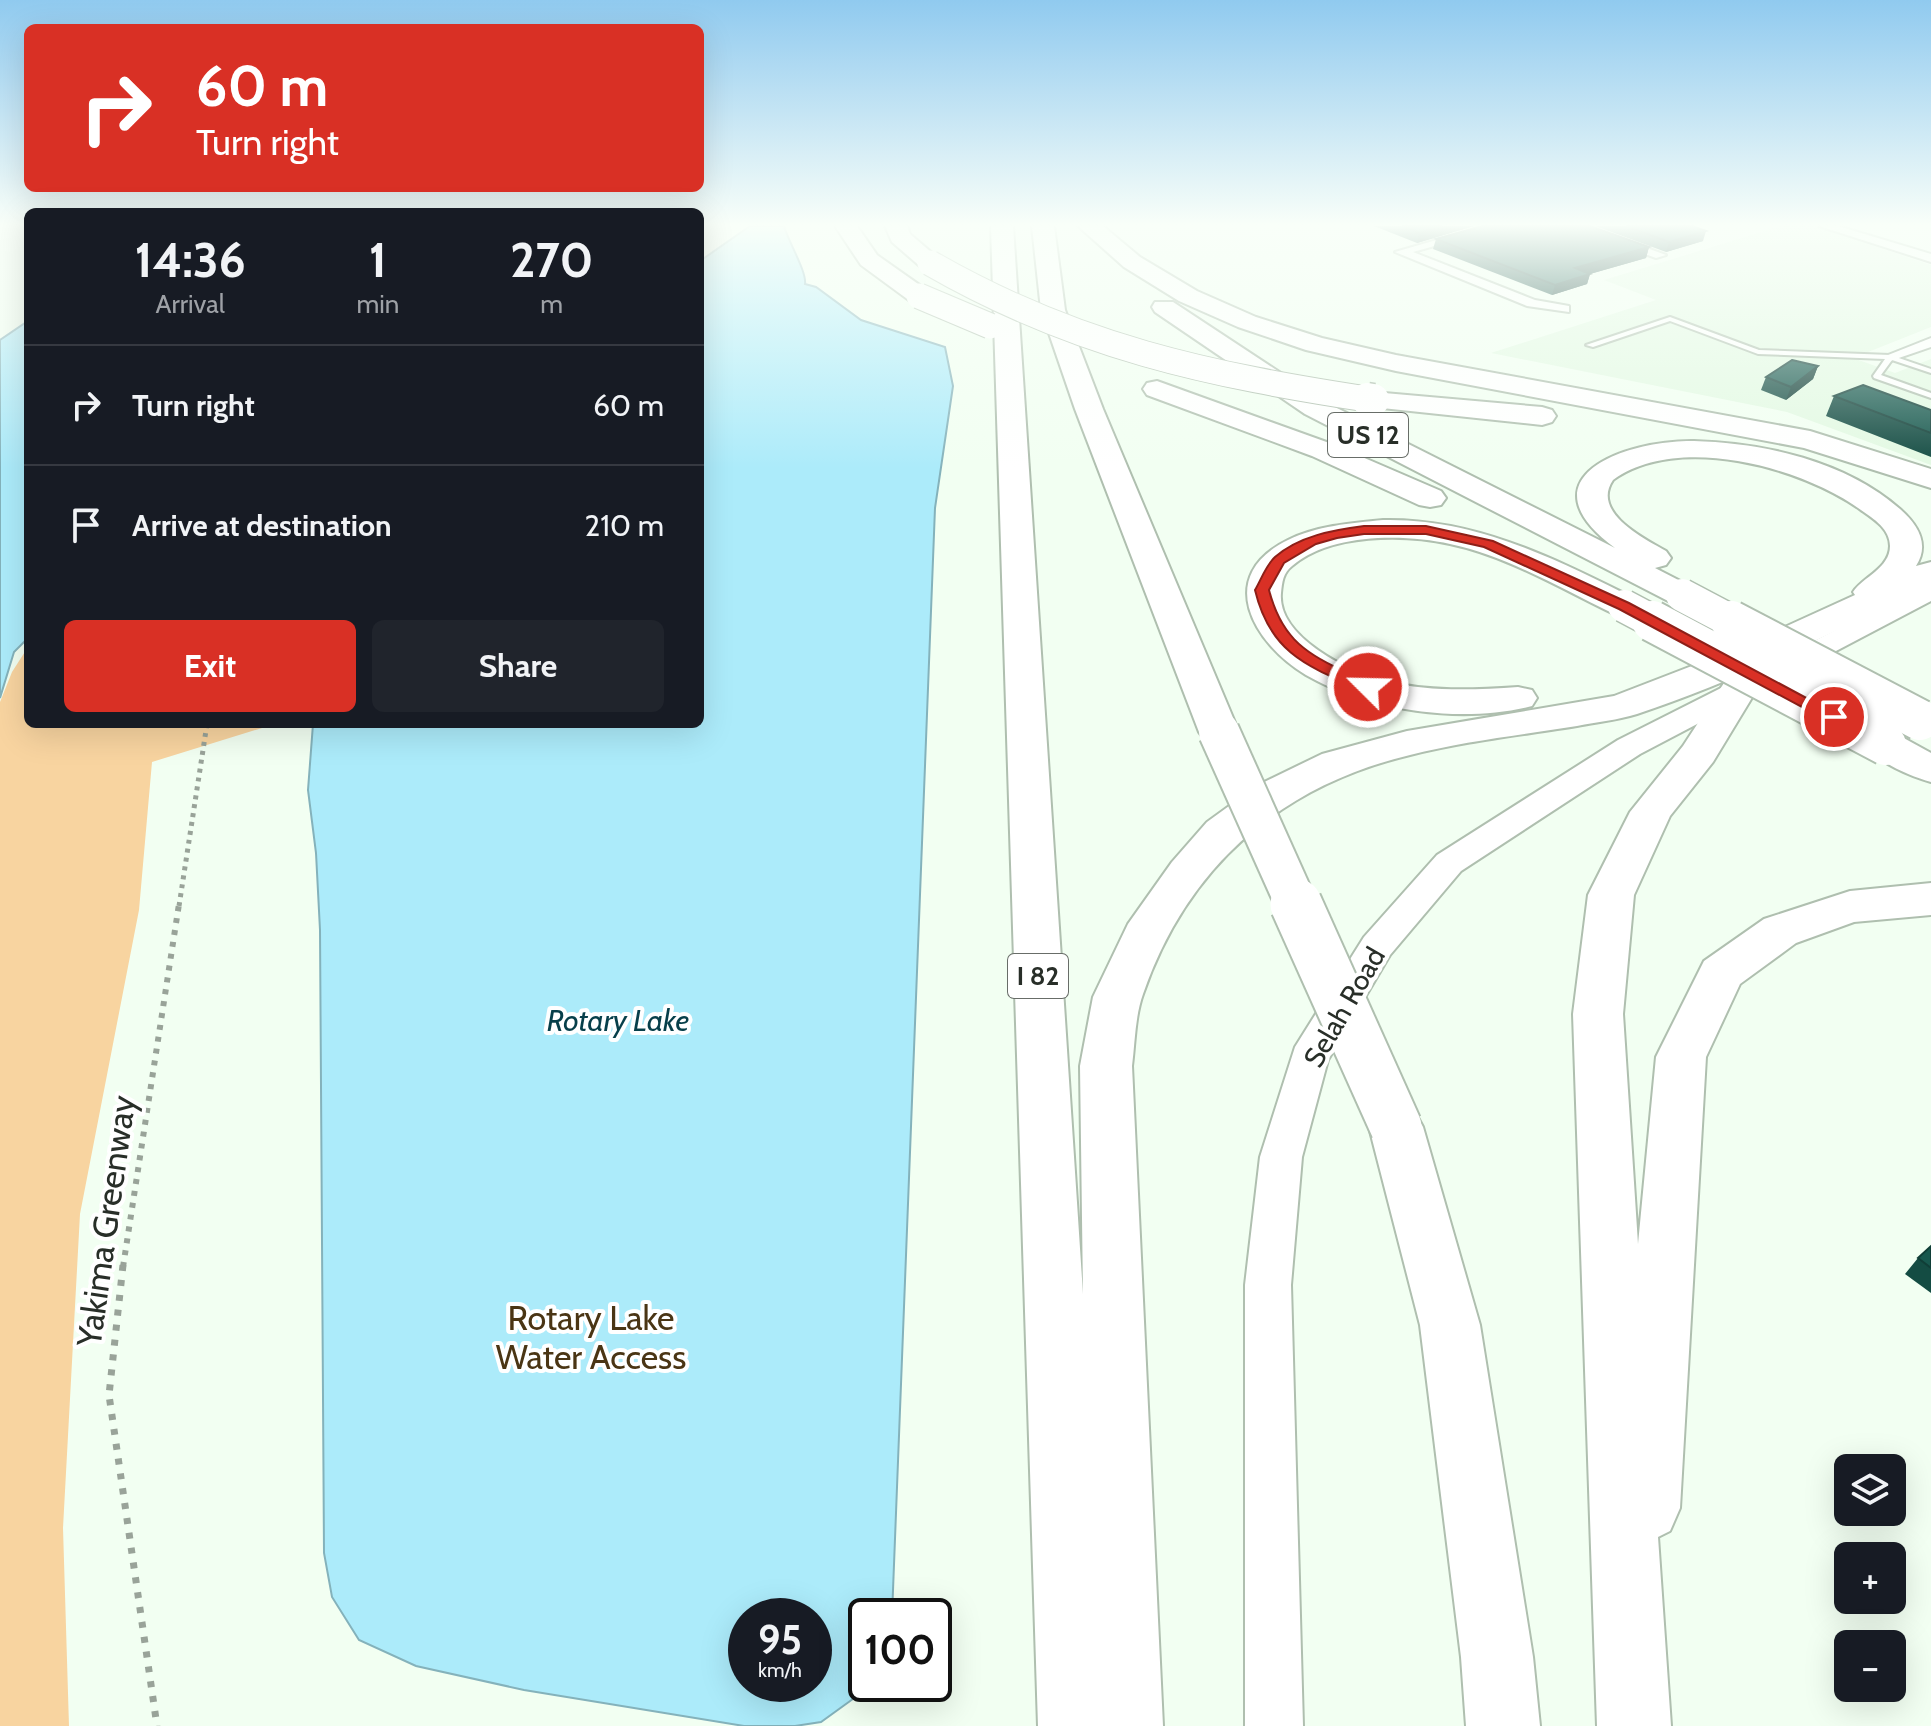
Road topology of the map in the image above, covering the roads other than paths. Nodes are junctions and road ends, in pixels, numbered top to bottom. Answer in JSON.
{"nodes":[{"id":1,"x":945,"y":307,"type":"edge"},
{"id":2,"x":1006,"y":307,"type":"edge"},
{"id":3,"x":1010,"y":307,"type":"edge"},
{"id":4,"x":1053,"y":307,"type":"edge"},
{"id":5,"x":1164,"y":307,"type":"edge"},
{"id":6,"x":1212,"y":307,"type":"edge"},
{"id":7,"x":1551,"y":307,"type":"edge"},
{"id":8,"x":1564,"y":309,"type":"dead end"},
{"id":9,"x":1931,"y":342,"type":"edge"},
{"id":10,"x":1590,"y":345,"type":"dead end"},
{"id":11,"x":1890,"y":357,"type":"junction"},
{"id":12,"x":1099,"y":367,"type":"dead end"},
{"id":13,"x":1931,"y":371,"type":"edge"},
{"id":14,"x":1128,"y":378,"type":"dead end"},
{"id":15,"x":1931,"y":396,"type":"edge"},
{"id":16,"x":1931,"y":479,"type":"edge"},
{"id":17,"x":1931,"y":493,"type":"edge"},
{"id":18,"x":1931,"y":572,"type":"edge"},
{"id":19,"x":1689,"y":590,"type":"junction"},
{"id":20,"x":1931,"y":590,"type":"edge"},
{"id":21,"x":1624,"y":606,"type":"junction"},
{"id":22,"x":1842,"y":626,"type":"junction"},
{"id":23,"x":1672,"y":685,"type":"junction"},
{"id":24,"x":1737,"y":691,"type":"junction"},
{"id":25,"x":1927,"y":720,"type":"edge"},
{"id":26,"x":1931,"y":769,"type":"edge"},
{"id":27,"x":1931,"y":899,"type":"edge"},
{"id":28,"x":1075,"y":1726,"type":"edge"},
{"id":29,"x":1126,"y":1726,"type":"edge"},
{"id":30,"x":1274,"y":1726,"type":"edge"},
{"id":31,"x":1503,"y":1726,"type":"edge"},
{"id":32,"x":1634,"y":1726,"type":"edge"},
{"id":33,"x":1648,"y":1726,"type":"edge"}],
"edges":[{"from":1,"to":12,"type":"highway","bridge":true},
{"from":2,"to":28,"type":"highway","number":"I 82"},
{"from":3,"to":17,"type":"highway","bridge":true},
{"from":4,"to":31,"type":"highway","bridge":true},
{"from":5,"to":19,"type":"highway","number":"US 12"},
{"from":6,"to":16,"type":"highway"},
{"from":7,"to":8,"type":"street"},
{"from":9,"to":11,"type":"street"},
{"from":10,"to":11,"type":"lane"},
{"from":11,"to":13,"type":"lane"},
{"from":11,"to":15,"type":"lane"},
{"from":14,"to":21,"type":"highway","number":"US 12"},
{"from":18,"to":22,"type":"highway"},
{"from":19,"to":22,"type":"highway"},
{"from":19,"to":25,"type":"highway","number":"US 12","bridge":true},
{"from":20,"to":22,"type":"main road","name":"Selah Road"},
{"from":21,"to":23,"type":"highway"},
{"from":21,"to":26,"type":"highway","number":"US 12","bridge":true},
{"from":22,"to":23,"type":"highway"},
{"from":22,"to":24,"type":"main road","name":"Selah Road"},
{"from":23,"to":29,"type":"highway"},
{"from":24,"to":30,"type":"main road","name":"Selah Road"},
{"from":24,"to":32,"type":"highway"},
{"from":27,"to":33,"type":"highway"}]}
